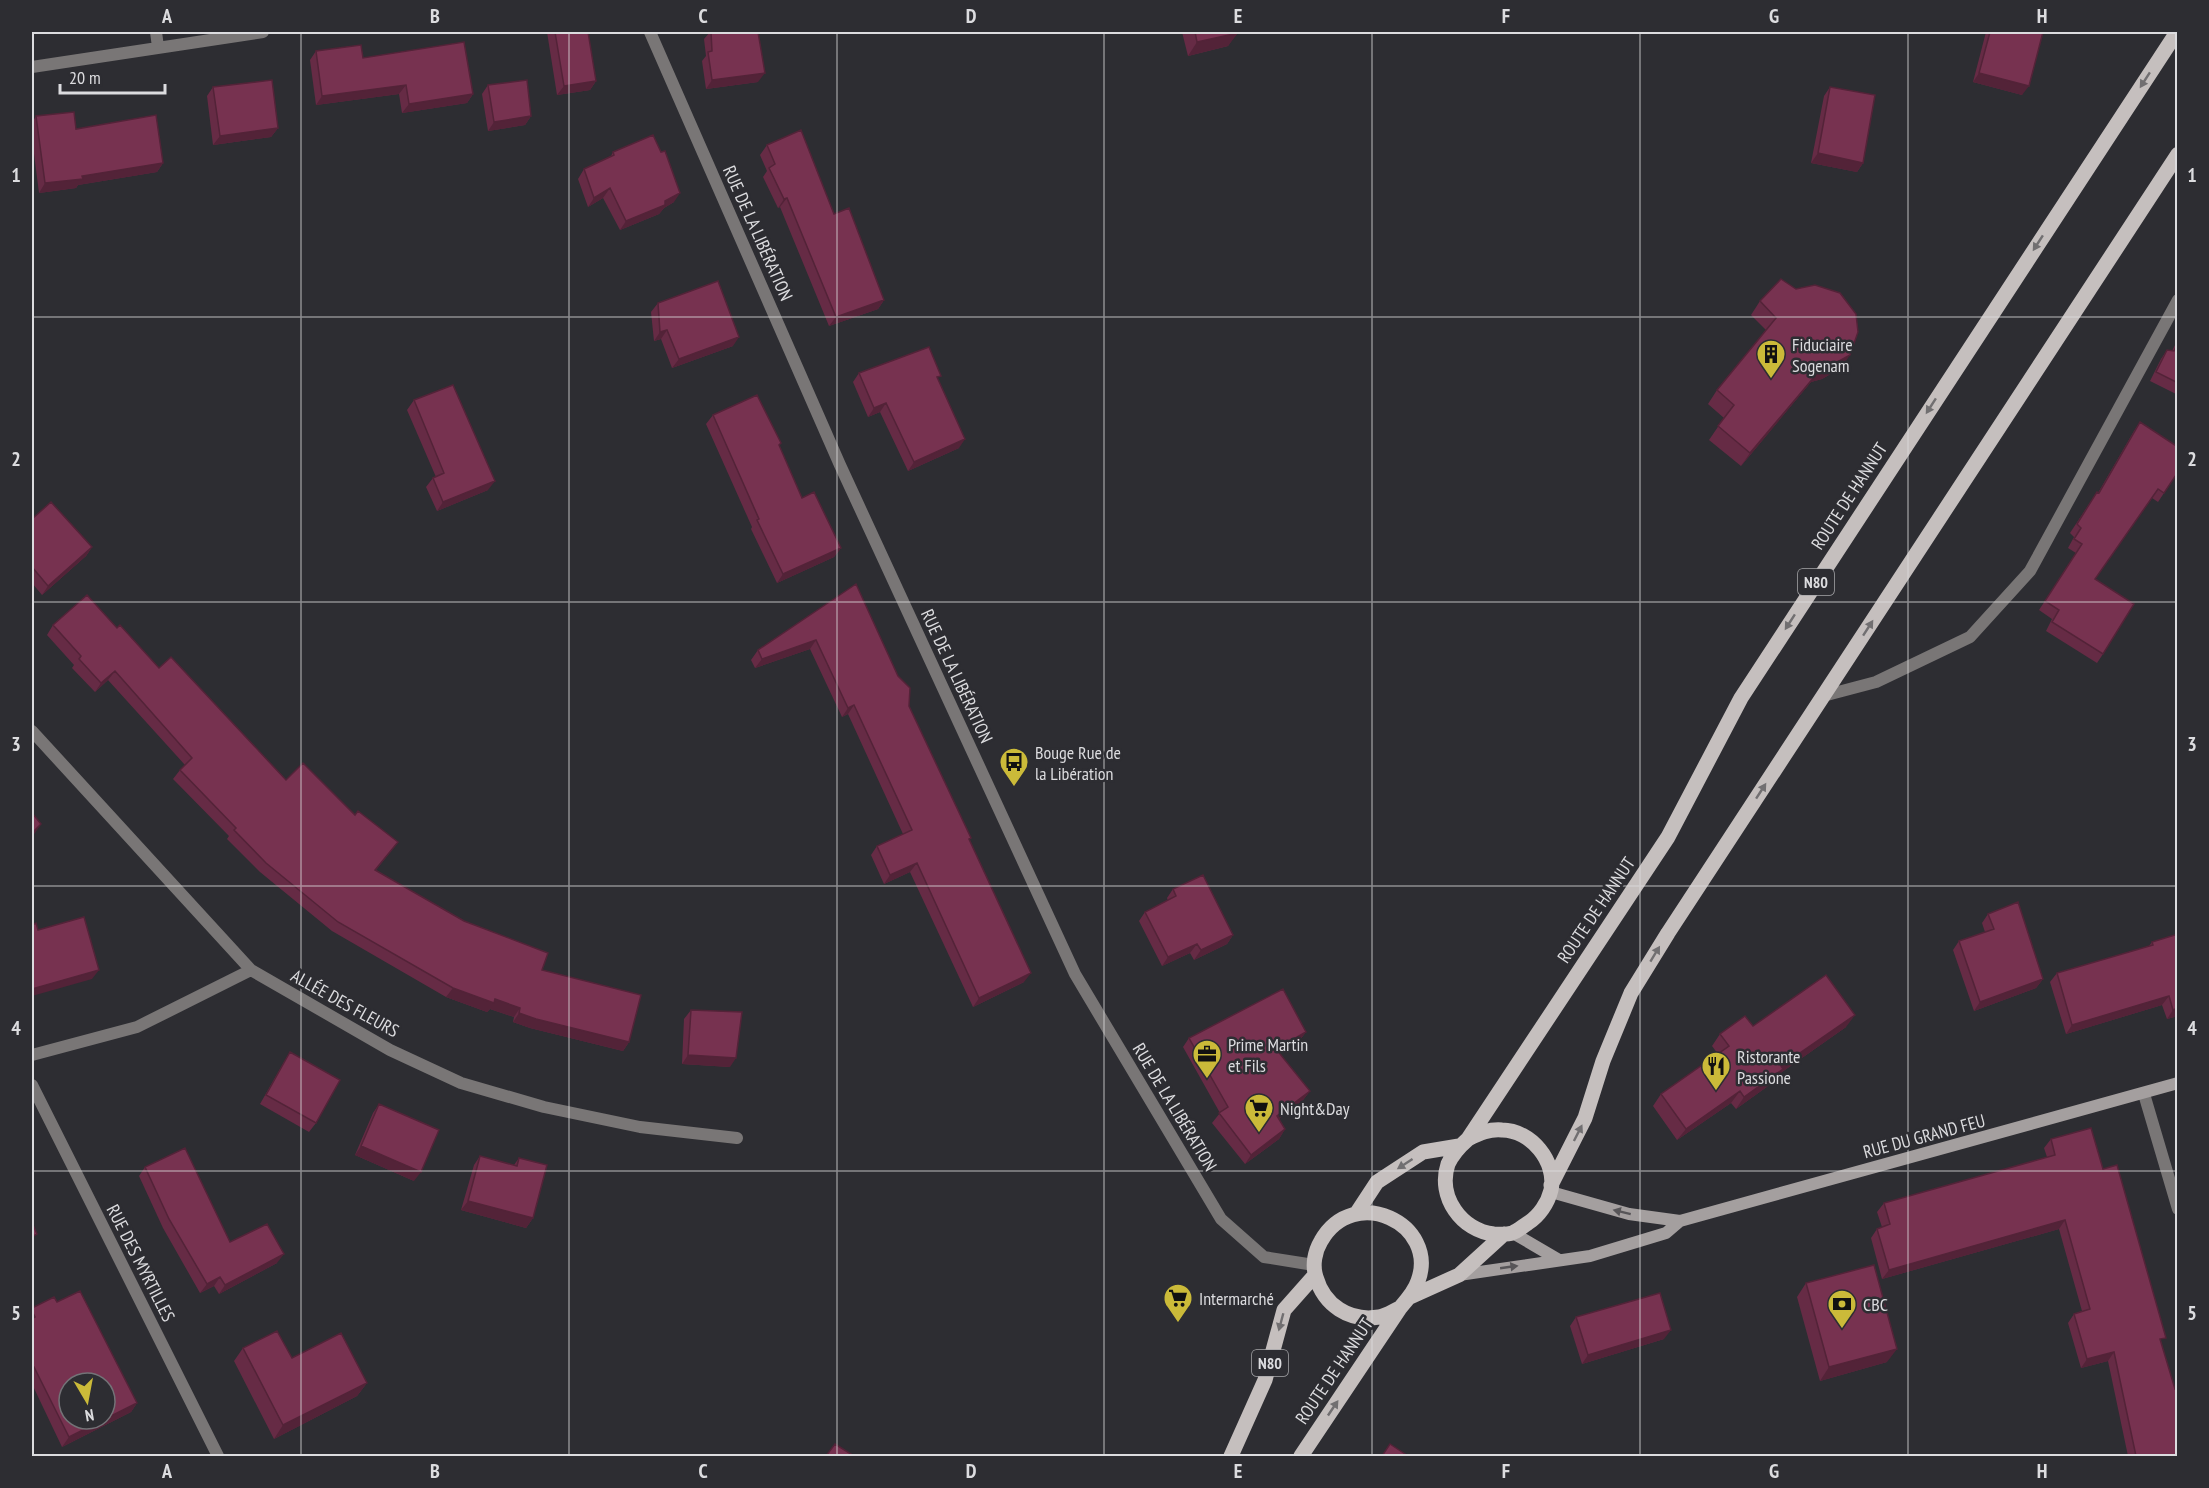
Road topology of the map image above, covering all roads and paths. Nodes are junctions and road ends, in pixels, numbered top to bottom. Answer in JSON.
{"nodes":[{"id":1,"x":156,"y":32,"type":"edge"},
{"id":2,"x":263,"y":32,"type":"edge"},
{"id":3,"x":650,"y":32,"type":"edge"},
{"id":4,"x":2177,"y":32,"type":"edge"},
{"id":5,"x":158,"y":47,"type":"junction"},
{"id":6,"x":32,"y":67,"type":"edge"},
{"id":7,"x":2178,"y":154,"type":"edge"},
{"id":8,"x":2178,"y":300,"type":"edge"},
{"id":9,"x":1823,"y":696,"type":"junction"},
{"id":10,"x":32,"y":731,"type":"edge"},
{"id":11,"x":251,"y":970,"type":"junction"},
{"id":12,"x":32,"y":1055,"type":"edge"},
{"id":13,"x":2178,"y":1083,"type":"edge"},
{"id":14,"x":32,"y":1085,"type":"edge"},
{"id":15,"x":2144,"y":1094,"type":"junction"},
{"id":16,"x":737,"y":1138,"type":"dead end"},
{"id":17,"x":1464,"y":1143,"type":"junction"},
{"id":18,"x":1551,"y":1188,"type":"junction"},
{"id":19,"x":2178,"y":1209,"type":"edge"},
{"id":20,"x":1356,"y":1214,"type":"junction"},
{"id":21,"x":1680,"y":1221,"type":"junction"},
{"id":22,"x":1509,"y":1234,"type":"junction"},
{"id":23,"x":1559,"y":1260,"type":"junction"},
{"id":24,"x":1315,"y":1270,"type":"junction"},
{"id":25,"x":1459,"y":1275,"type":"junction"},
{"id":26,"x":1404,"y":1303,"type":"junction"},
{"id":27,"x":218,"y":1456,"type":"edge"},
{"id":28,"x":1231,"y":1456,"type":"edge"},
{"id":29,"x":1301,"y":1456,"type":"edge"}],
"edges":[{"from":1,"to":5,"type":"street"},
{"from":2,"to":5,"type":"street"},
{"from":3,"to":24,"type":"street","name":"RUE DE LA LIBÉRATION"},
{"from":4,"to":17,"type":"main road","name":"ROUTE DE HANNUT","number":"N80","one_way":true},
{"from":5,"to":6,"type":"street"},
{"from":9,"to":7,"type":"main road","name":"ROUTE DE HANNUT","one_way":true},
{"from":8,"to":9,"type":"street"},
{"from":18,"to":9,"type":"main road","name":"ROUTE DE HANNUT","one_way":true},
{"from":10,"to":11,"type":"street","name":"ALLÉE DES FLEURS"},
{"from":11,"to":12,"type":"street"},
{"from":11,"to":16,"type":"street","name":"ALLÉE DES FLEURS"},
{"from":13,"to":15,"type":"street","name":"RUE DU GRAND FEU"},
{"from":14,"to":27,"type":"street","name":"RUE DES MYRTILLES"},
{"from":15,"to":19,"type":"street"},
{"from":15,"to":21,"type":"street","name":"RUE DU GRAND FEU"},
{"from":17,"to":18,"type":"main road","number":"N80"},
{"from":17,"to":20,"type":"main road","number":"N80","one_way":true},
{"from":17,"to":22,"type":"main road","name":"ROUTE DE HANNUT","number":"N80"},
{"from":21,"to":18,"type":"street","name":"RUE DU GRAND FEU","one_way":true},
{"from":18,"to":22,"type":"main road","name":"ROUTE DE HANNUT"},
{"from":20,"to":24,"type":"main road","number":"N80"},
{"from":20,"to":26,"type":"main road","name":"ROUTE DE HANNUT"},
{"from":21,"to":23,"type":"street","name":"RUE DU GRAND FEU"},
{"from":22,"to":23,"type":"street"},
{"from":22,"to":25,"type":"main road","name":"ROUTE DE HANNUT"},
{"from":25,"to":23,"type":"street","name":"RUE DU GRAND FEU","one_way":true},
{"from":24,"to":26,"type":"main road","name":"ROUTE DE HANNUT"},
{"from":24,"to":28,"type":"main road","number":"N80","one_way":true},
{"from":25,"to":26,"type":"main road","name":"ROUTE DE HANNUT"},
{"from":29,"to":26,"type":"main road","name":"ROUTE DE HANNUT","one_way":true}]}
